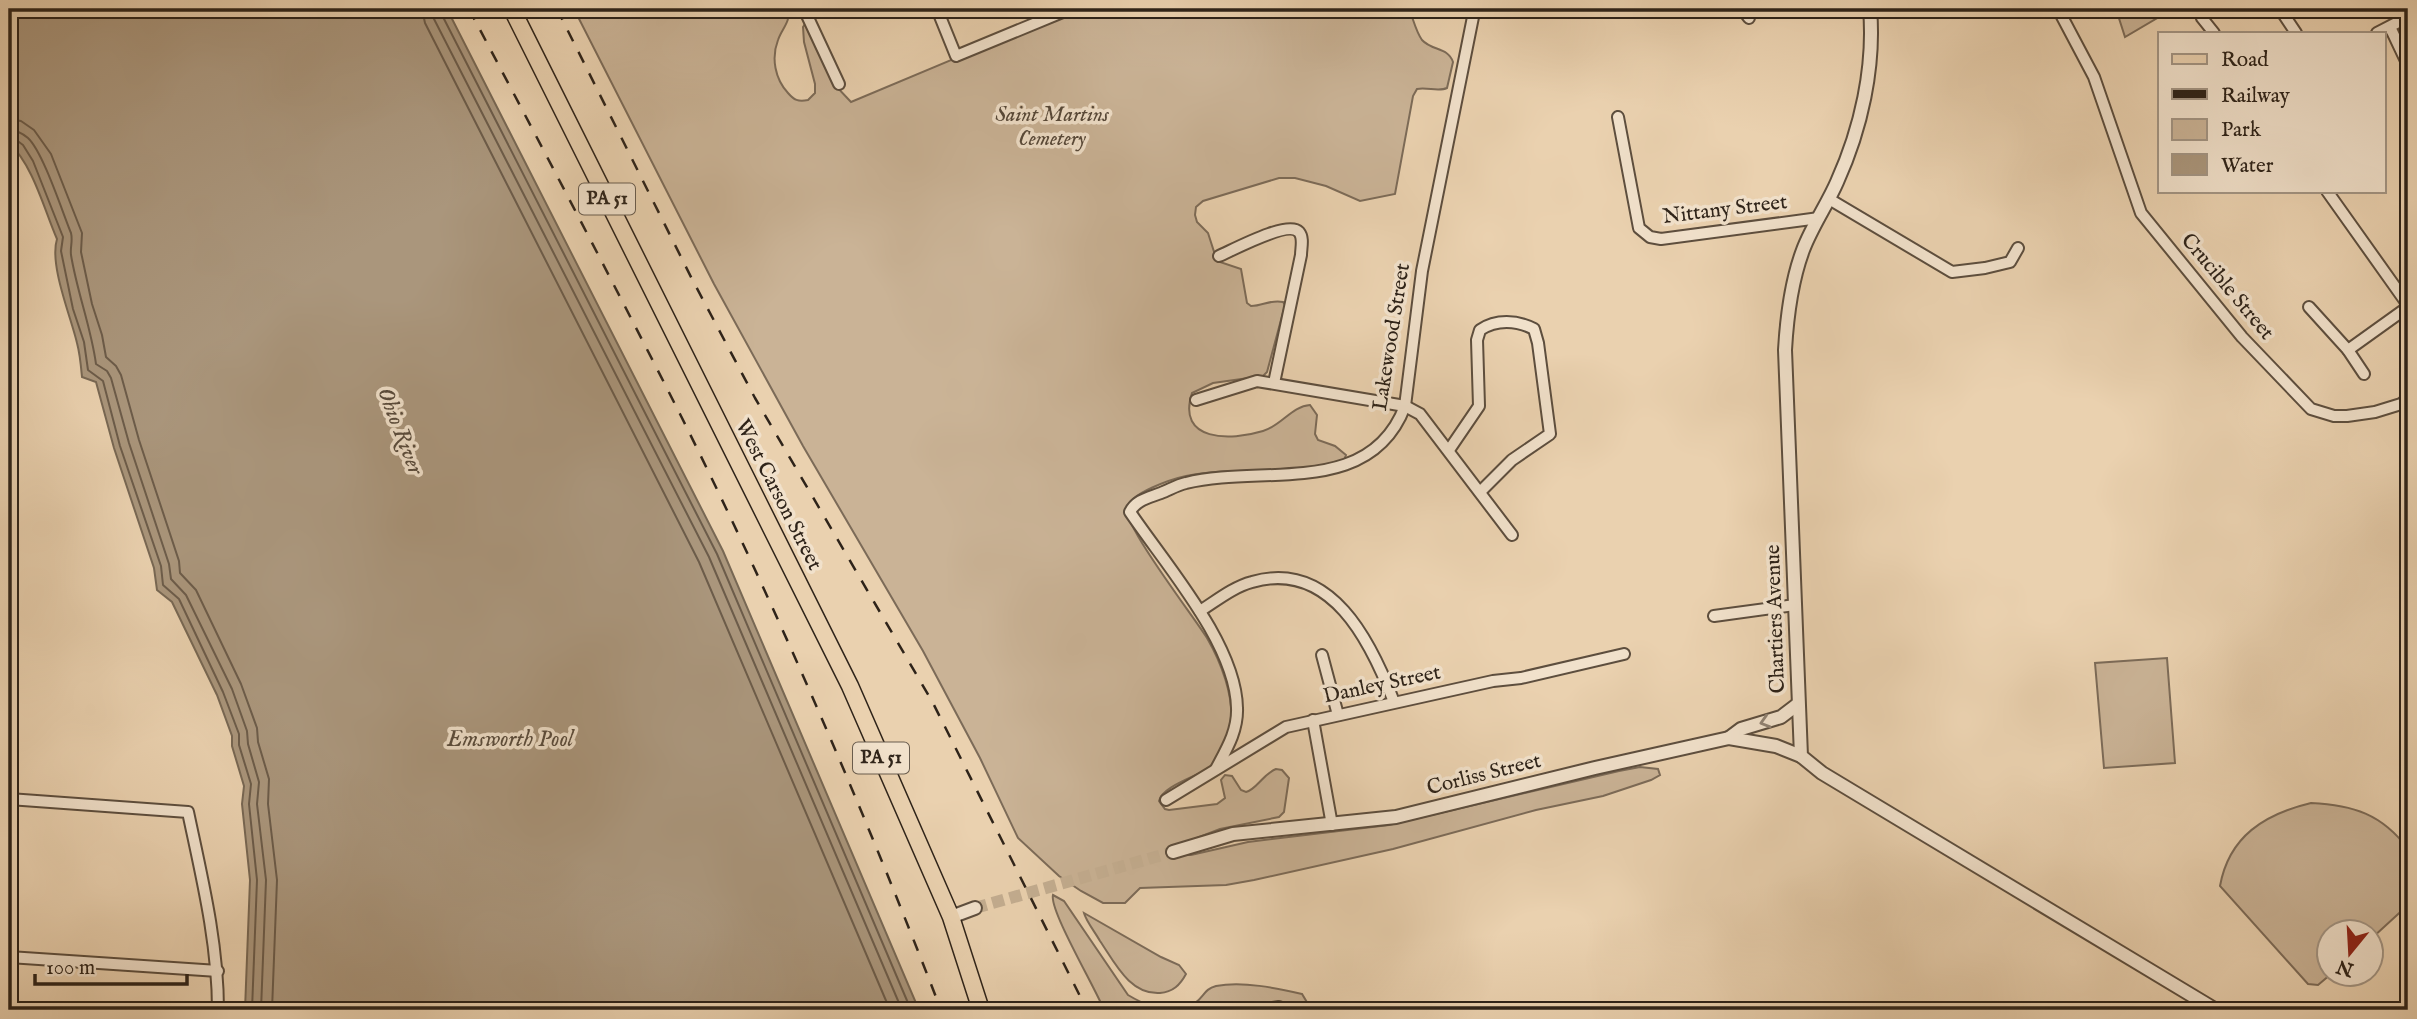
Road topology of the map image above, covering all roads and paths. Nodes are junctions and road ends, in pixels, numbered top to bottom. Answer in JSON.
{"nodes":[{"id":1,"x":512,"y":9,"type":"edge"},
{"id":2,"x":804,"y":9,"type":"edge"},
{"id":3,"x":937,"y":9,"type":"edge"},
{"id":4,"x":1070,"y":9,"type":"edge"},
{"id":5,"x":1472,"y":9,"type":"edge"},
{"id":6,"x":1870,"y":9,"type":"edge"},
{"id":7,"x":2058,"y":9,"type":"edge"},
{"id":8,"x":2199,"y":9,"type":"edge"},
{"id":9,"x":2280,"y":9,"type":"edge"},
{"id":10,"x":2408,"y":17,"type":"edge"},
{"id":11,"x":2389,"y":27,"type":"junction"},
{"id":12,"x":2213,"y":32,"type":"edge"},
{"id":13,"x":2295,"y":32,"type":"edge"},
{"id":14,"x":2380,"y":32,"type":"edge"},
{"id":15,"x":2408,"y":65,"type":"edge"},
{"id":16,"x":839,"y":84,"type":"dead end"},
{"id":17,"x":1618,"y":117,"type":"dead end"},
{"id":18,"x":2328,"y":192,"type":"edge"},
{"id":19,"x":1829,"y":199,"type":"junction"},
{"id":20,"x":1819,"y":218,"type":"junction"},
{"id":21,"x":2018,"y":248,"type":"dead end"},
{"id":22,"x":1219,"y":256,"type":"dead end"},
{"id":23,"x":2408,"y":306,"type":"edge"},
{"id":24,"x":2309,"y":307,"type":"dead end"},
{"id":25,"x":10,"y":336,"type":"edge"},
{"id":26,"x":2348,"y":350,"type":"junction"},
{"id":27,"x":2364,"y":374,"type":"dead end"},
{"id":28,"x":1274,"y":383,"type":"junction"},
{"id":29,"x":9,"y":394,"type":"edge"},
{"id":30,"x":2408,"y":398,"type":"edge"},
{"id":31,"x":1196,"y":400,"type":"dead end"},
{"id":32,"x":1405,"y":406,"type":"junction"},
{"id":33,"x":1449,"y":450,"type":"junction"},
{"id":34,"x":1480,"y":492,"type":"junction"},
{"id":35,"x":1512,"y":535,"type":"dead end"},
{"id":36,"x":1795,"y":605,"type":"junction"},
{"id":37,"x":1200,"y":611,"type":"junction"},
{"id":38,"x":1714,"y":616,"type":"dead end"},
{"id":39,"x":1624,"y":654,"type":"dead end"},
{"id":40,"x":1322,"y":655,"type":"dead end"},
{"id":41,"x":1394,"y":702,"type":"junction"},
{"id":42,"x":1798,"y":704,"type":"junction"},
{"id":43,"x":1338,"y":715,"type":"junction"},
{"id":44,"x":1313,"y":720,"type":"junction"},
{"id":45,"x":1729,"y":737,"type":"junction"},
{"id":46,"x":1801,"y":756,"type":"junction"},
{"id":47,"x":1216,"y":769,"type":"junction"},
{"id":48,"x":9,"y":799,"type":"edge"},
{"id":49,"x":1166,"y":800,"type":"dead end"},
{"id":50,"x":1332,"y":825,"type":"junction"},
{"id":51,"x":1173,"y":852,"type":"tunnel mouth"},
{"id":52,"x":975,"y":908,"type":"tunnel mouth"},
{"id":53,"x":951,"y":917,"type":"junction"},
{"id":54,"x":9,"y":957,"type":"edge"},
{"id":55,"x":218,"y":971,"type":"junction"},
{"id":56,"x":218,"y":1010,"type":"edge"},
{"id":57,"x":981,"y":1010,"type":"edge"},
{"id":58,"x":1260,"y":1010,"type":"edge"},
{"id":59,"x":1285,"y":1010,"type":"edge"},
{"id":60,"x":2216,"y":1010,"type":"edge"}],
"edges":[{"from":1,"to":53,"type":"main road","name":"West Carson Street","number":"PA 51"},
{"from":2,"to":16,"type":"street"},
{"from":3,"to":4,"type":"street"},
{"from":5,"to":32,"type":"street","name":"Lakewood Street"},
{"from":6,"to":19,"type":"street","name":"Chartiers Avenue"},
{"from":7,"to":30,"type":"street","name":"Crucible Street"},
{"from":8,"to":12,"type":"street"},
{"from":9,"to":13,"type":"street"},
{"from":10,"to":11,"type":"street"},
{"from":11,"to":14,"type":"street"},
{"from":11,"to":15,"type":"street"},
{"from":17,"to":20,"type":"street","name":"Nittany Street"},
{"from":18,"to":23,"type":"street"},
{"from":19,"to":20,"type":"street","name":"Chartiers Avenue"},
{"from":19,"to":21,"type":"street"},
{"from":20,"to":36,"type":"street","name":"Chartiers Avenue"},
{"from":22,"to":28,"type":"street"},
{"from":23,"to":26,"type":"street"},
{"from":24,"to":26,"type":"street"},
{"from":25,"to":29,"type":"street"},
{"from":26,"to":27,"type":"street"},
{"from":28,"to":31,"type":"street"},
{"from":28,"to":32,"type":"street"},
{"from":32,"to":33,"type":"street"},
{"from":32,"to":37,"type":"street","name":"Lakewood Street"},
{"from":33,"to":34,"type":"street"},
{"from":33,"to":34,"type":"street"},
{"from":34,"to":35,"type":"street"},
{"from":36,"to":38,"type":"street"},
{"from":36,"to":42,"type":"street","name":"Chartiers Avenue"},
{"from":37,"to":41,"type":"street"},
{"from":37,"to":47,"type":"street"},
{"from":39,"to":41,"type":"street","name":"Danley Street"},
{"from":40,"to":43,"type":"street"},
{"from":41,"to":43,"type":"street","name":"Danley Street"},
{"from":42,"to":45,"type":"street","one_way":true},
{"from":42,"to":46,"type":"street","name":"Chartiers Avenue"},
{"from":43,"to":44,"type":"street","name":"Danley Street"},
{"from":44,"to":47,"type":"street","name":"Danley Street"},
{"from":44,"to":50,"type":"street"},
{"from":45,"to":46,"type":"street","name":"Corliss Street"},
{"from":45,"to":50,"type":"street","name":"Corliss Street"},
{"from":46,"to":60,"type":"street"},
{"from":47,"to":49,"type":"street","name":"Danley Street"},
{"from":48,"to":55,"type":"street"},
{"from":50,"to":51,"type":"street","name":"Corliss Street"},
{"from":52,"to":53,"type":"street"},
{"from":53,"to":57,"type":"main road","name":"West Carson Street","number":"PA 51"},
{"from":54,"to":55,"type":"street"},
{"from":55,"to":56,"type":"street"},
{"from":58,"to":59,"type":"street"}]}
